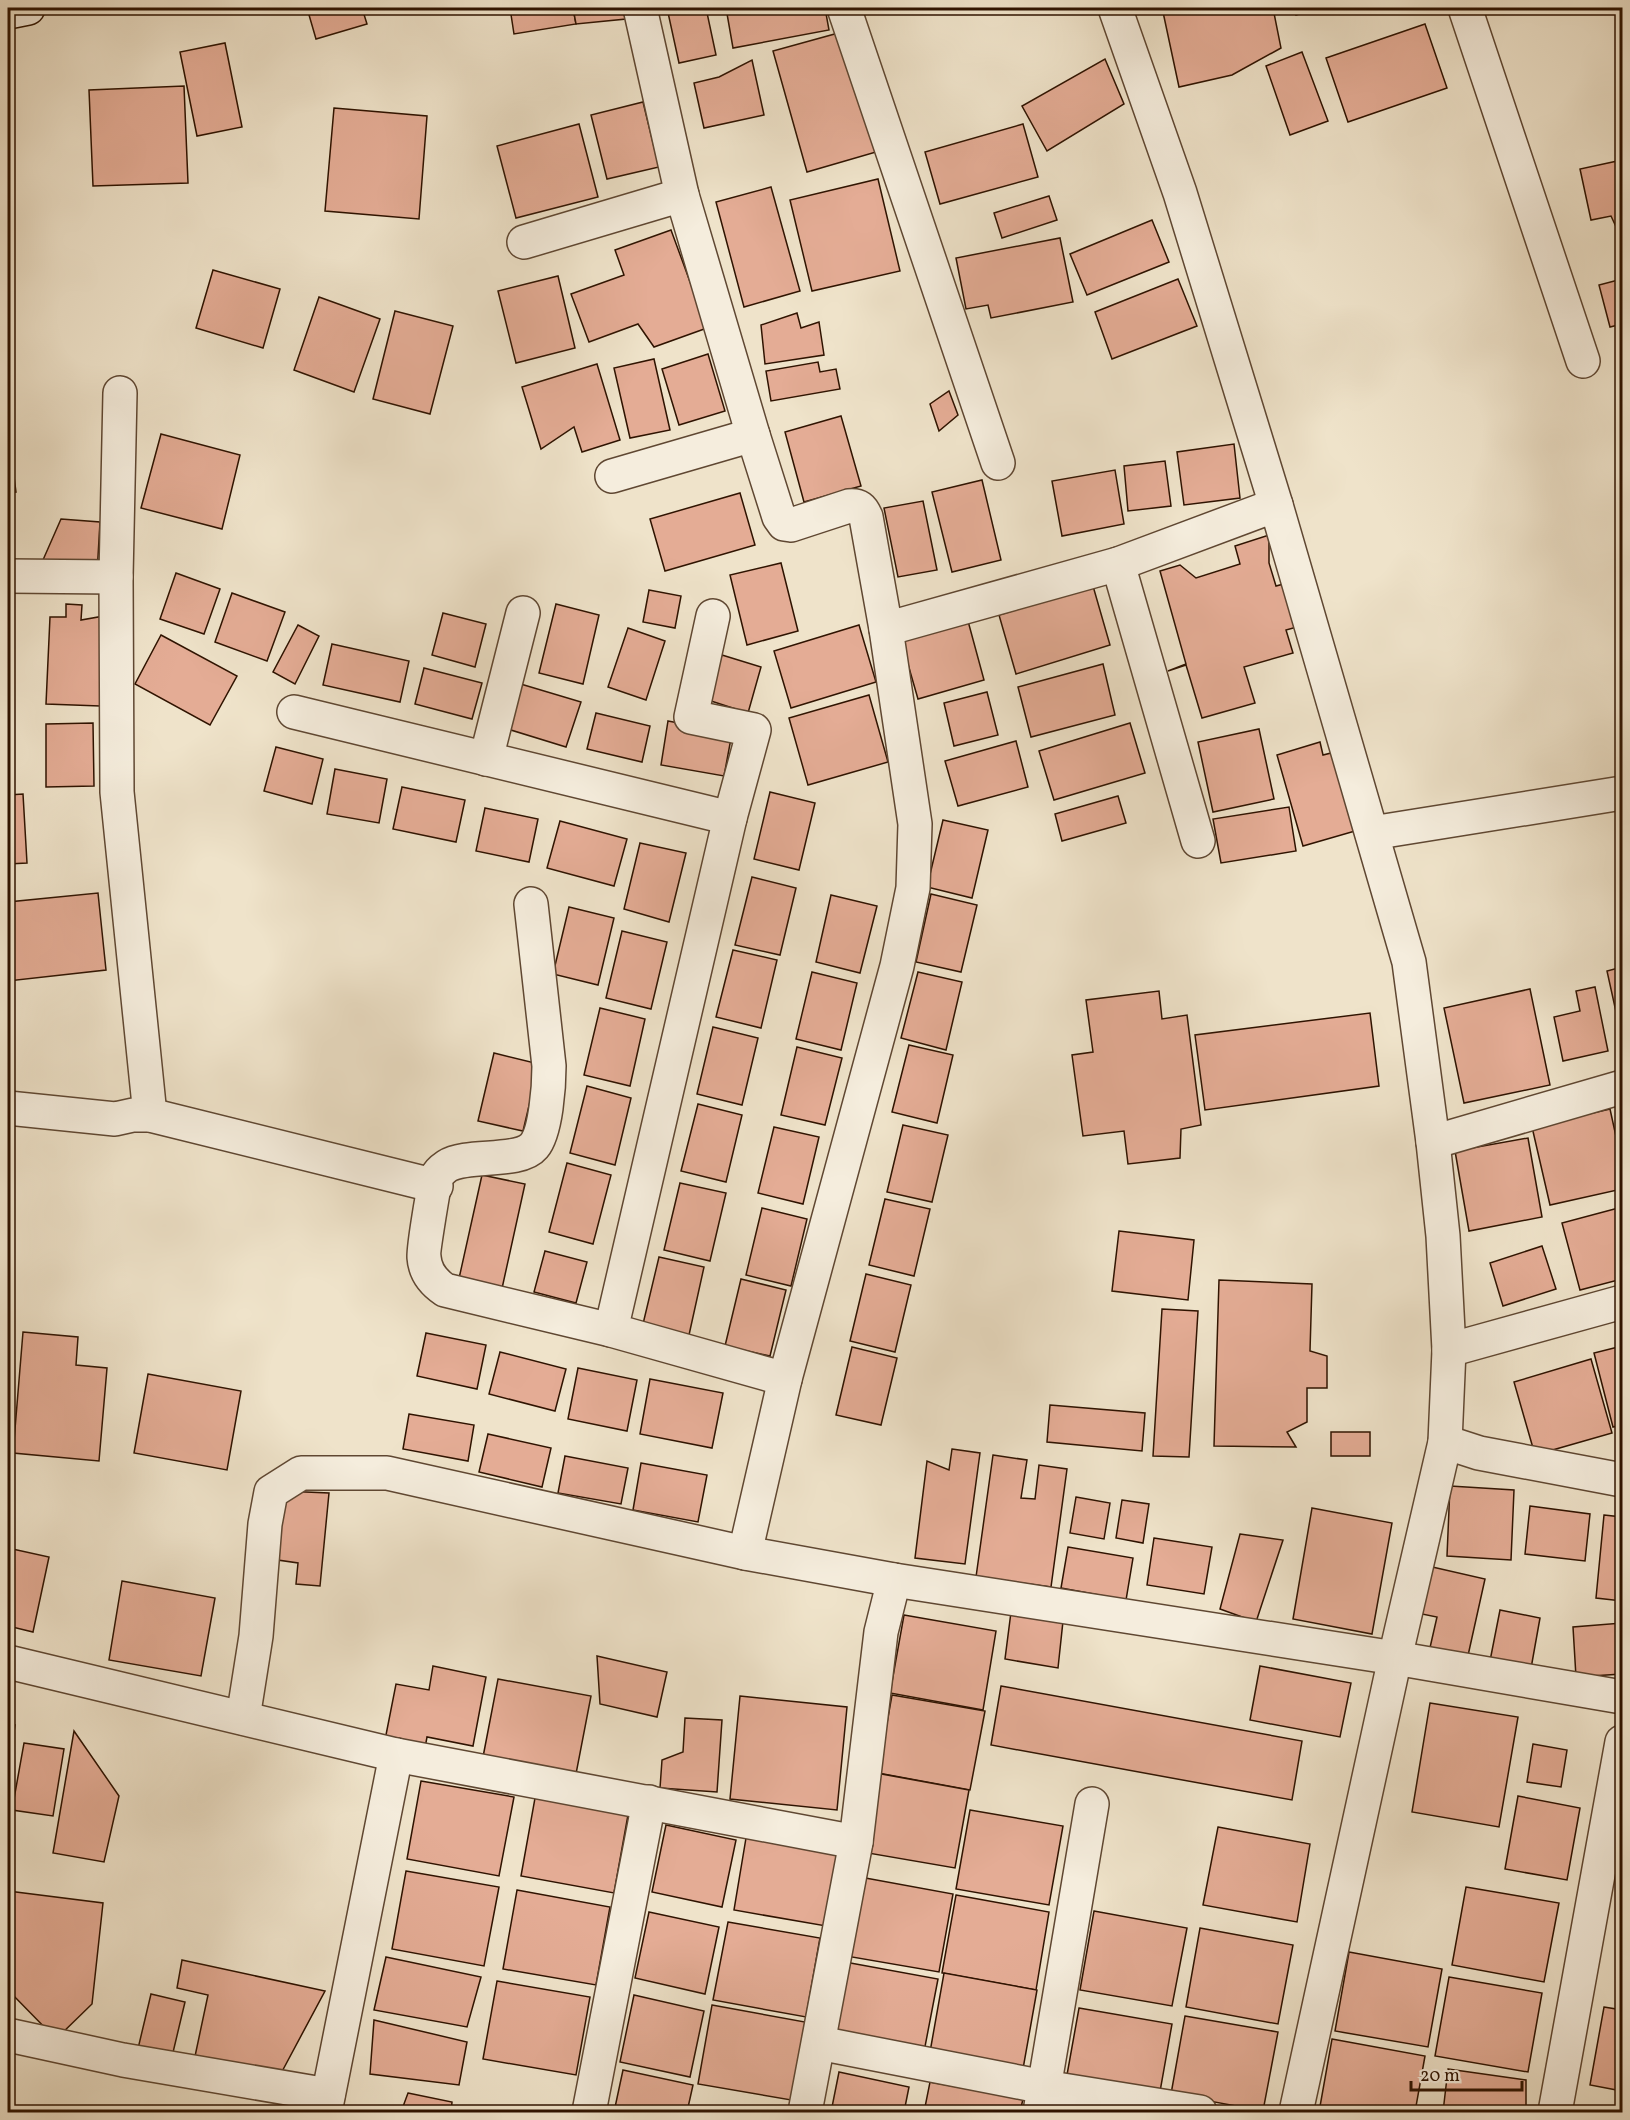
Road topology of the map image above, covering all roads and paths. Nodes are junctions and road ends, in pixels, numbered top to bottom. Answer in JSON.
{"nodes":[{"id":1,"x":28,"y":8,"type":"edge"},
{"id":2,"x":640,"y":8,"type":"edge"},
{"id":3,"x":844,"y":8,"type":"edge"},
{"id":4,"x":1115,"y":8,"type":"edge"},
{"id":5,"x":1465,"y":8,"type":"edge"},
{"id":6,"x":8,"y":12,"type":"edge"},
{"id":7,"x":682,"y":195,"type":"junction"},
{"id":8,"x":524,"y":242,"type":"dead end"},
{"id":9,"x":1583,"y":361,"type":"dead end"},
{"id":10,"x":120,"y":393,"type":"dead end"},
{"id":11,"x":753,"y":435,"type":"junction"},
{"id":12,"x":998,"y":463,"type":"dead end"},
{"id":13,"x":612,"y":476,"type":"dead end"},
{"id":14,"x":1276,"y":505,"type":"junction"},
{"id":15,"x":1118,"y":564,"type":"junction"},
{"id":16,"x":8,"y":576,"type":"edge"},
{"id":17,"x":116,"y":577,"type":"junction"},
{"id":18,"x":523,"y":613,"type":"dead end"},
{"id":19,"x":713,"y":616,"type":"dead end"},
{"id":20,"x":886,"y":629,"type":"junction"},
{"id":21,"x":294,"y":712,"type":"dead end"},
{"id":22,"x":486,"y":759,"type":"junction"},
{"id":23,"x":1623,"y":793,"type":"edge"},
{"id":24,"x":730,"y":818,"type":"junction"},
{"id":25,"x":1372,"y":833,"type":"junction"},
{"id":26,"x":1198,"y":841,"type":"dead end"},
{"id":27,"x":531,"y":904,"type":"dead end"},
{"id":28,"x":1623,"y":1087,"type":"edge"},
{"id":29,"x":8,"y":1108,"type":"edge"},
{"id":30,"x":150,"y":1115,"type":"junction"},
{"id":31,"x":1433,"y":1142,"type":"junction"},
{"id":32,"x":436,"y":1186,"type":"junction"},
{"id":33,"x":1623,"y":1302,"type":"edge"},
{"id":34,"x":611,"y":1330,"type":"junction"},
{"id":35,"x":1449,"y":1350,"type":"junction"},
{"id":36,"x":785,"y":1378,"type":"junction"},
{"id":37,"x":1445,"y":1442,"type":"junction"},
{"id":38,"x":1623,"y":1480,"type":"edge"},
{"id":39,"x":745,"y":1553,"type":"junction"},
{"id":40,"x":894,"y":1580,"type":"junction"},
{"id":41,"x":1395,"y":1658,"type":"junction"},
{"id":42,"x":8,"y":1662,"type":"edge"},
{"id":43,"x":1623,"y":1697,"type":"edge"},
{"id":44,"x":243,"y":1718,"type":"junction"},
{"id":45,"x":1623,"y":1742,"type":"edge"},
{"id":46,"x":396,"y":1755,"type":"junction"},
{"id":47,"x":649,"y":1802,"type":"junction"},
{"id":48,"x":1092,"y":1804,"type":"dead end"},
{"id":49,"x":856,"y":1842,"type":"junction"},
{"id":50,"x":8,"y":2035,"type":"edge"},
{"id":51,"x":819,"y":2043,"type":"junction"},
{"id":52,"x":1042,"y":2099,"type":"edge"},
{"id":53,"x":326,"y":2104,"type":"edge"},
{"id":54,"x":589,"y":2112,"type":"edge"},
{"id":55,"x":805,"y":2112,"type":"edge"},
{"id":56,"x":1200,"y":2112,"type":"edge"},
{"id":57,"x":1296,"y":2112,"type":"edge"},
{"id":58,"x":1555,"y":2112,"type":"edge"}],
"edges":[{"from":1,"to":6,"type":"street"},
{"from":2,"to":7,"type":"street"},
{"from":3,"to":12,"type":"street"},
{"from":4,"to":14,"type":"street"},
{"from":5,"to":9,"type":"street"},
{"from":7,"to":8,"type":"street"},
{"from":7,"to":11,"type":"street"},
{"from":10,"to":17,"type":"street"},
{"from":11,"to":13,"type":"street"},
{"from":11,"to":20,"type":"street"},
{"from":14,"to":15,"type":"street"},
{"from":14,"to":25,"type":"street"},
{"from":15,"to":20,"type":"street"},
{"from":15,"to":26,"type":"street"},
{"from":16,"to":17,"type":"street"},
{"from":17,"to":30,"type":"street"},
{"from":18,"to":22,"type":"street"},
{"from":19,"to":24,"type":"street"},
{"from":20,"to":36,"type":"street"},
{"from":21,"to":22,"type":"street"},
{"from":22,"to":24,"type":"street"},
{"from":23,"to":25,"type":"street"},
{"from":24,"to":34,"type":"street"},
{"from":25,"to":31,"type":"street"},
{"from":27,"to":32,"type":"street"},
{"from":28,"to":31,"type":"street"},
{"from":29,"to":30,"type":"street"},
{"from":30,"to":32,"type":"street"},
{"from":31,"to":35,"type":"street"},
{"from":32,"to":34,"type":"street"},
{"from":33,"to":35,"type":"street"},
{"from":34,"to":36,"type":"street"},
{"from":35,"to":37,"type":"street"},
{"from":36,"to":39,"type":"street"},
{"from":37,"to":38,"type":"street"},
{"from":37,"to":41,"type":"street"},
{"from":39,"to":40,"type":"street"},
{"from":39,"to":44,"type":"street"},
{"from":40,"to":41,"type":"street"},
{"from":40,"to":49,"type":"street"},
{"from":41,"to":43,"type":"street"},
{"from":41,"to":57,"type":"street"},
{"from":42,"to":44,"type":"street"},
{"from":44,"to":46,"type":"street"},
{"from":45,"to":58,"type":"street"},
{"from":46,"to":47,"type":"street"},
{"from":46,"to":53,"type":"street"},
{"from":47,"to":49,"type":"street"},
{"from":47,"to":54,"type":"street"},
{"from":48,"to":52,"type":"street"},
{"from":49,"to":51,"type":"street"},
{"from":50,"to":53,"type":"street"},
{"from":51,"to":52,"type":"street"},
{"from":51,"to":55,"type":"street"},
{"from":52,"to":56,"type":"street"}]}
